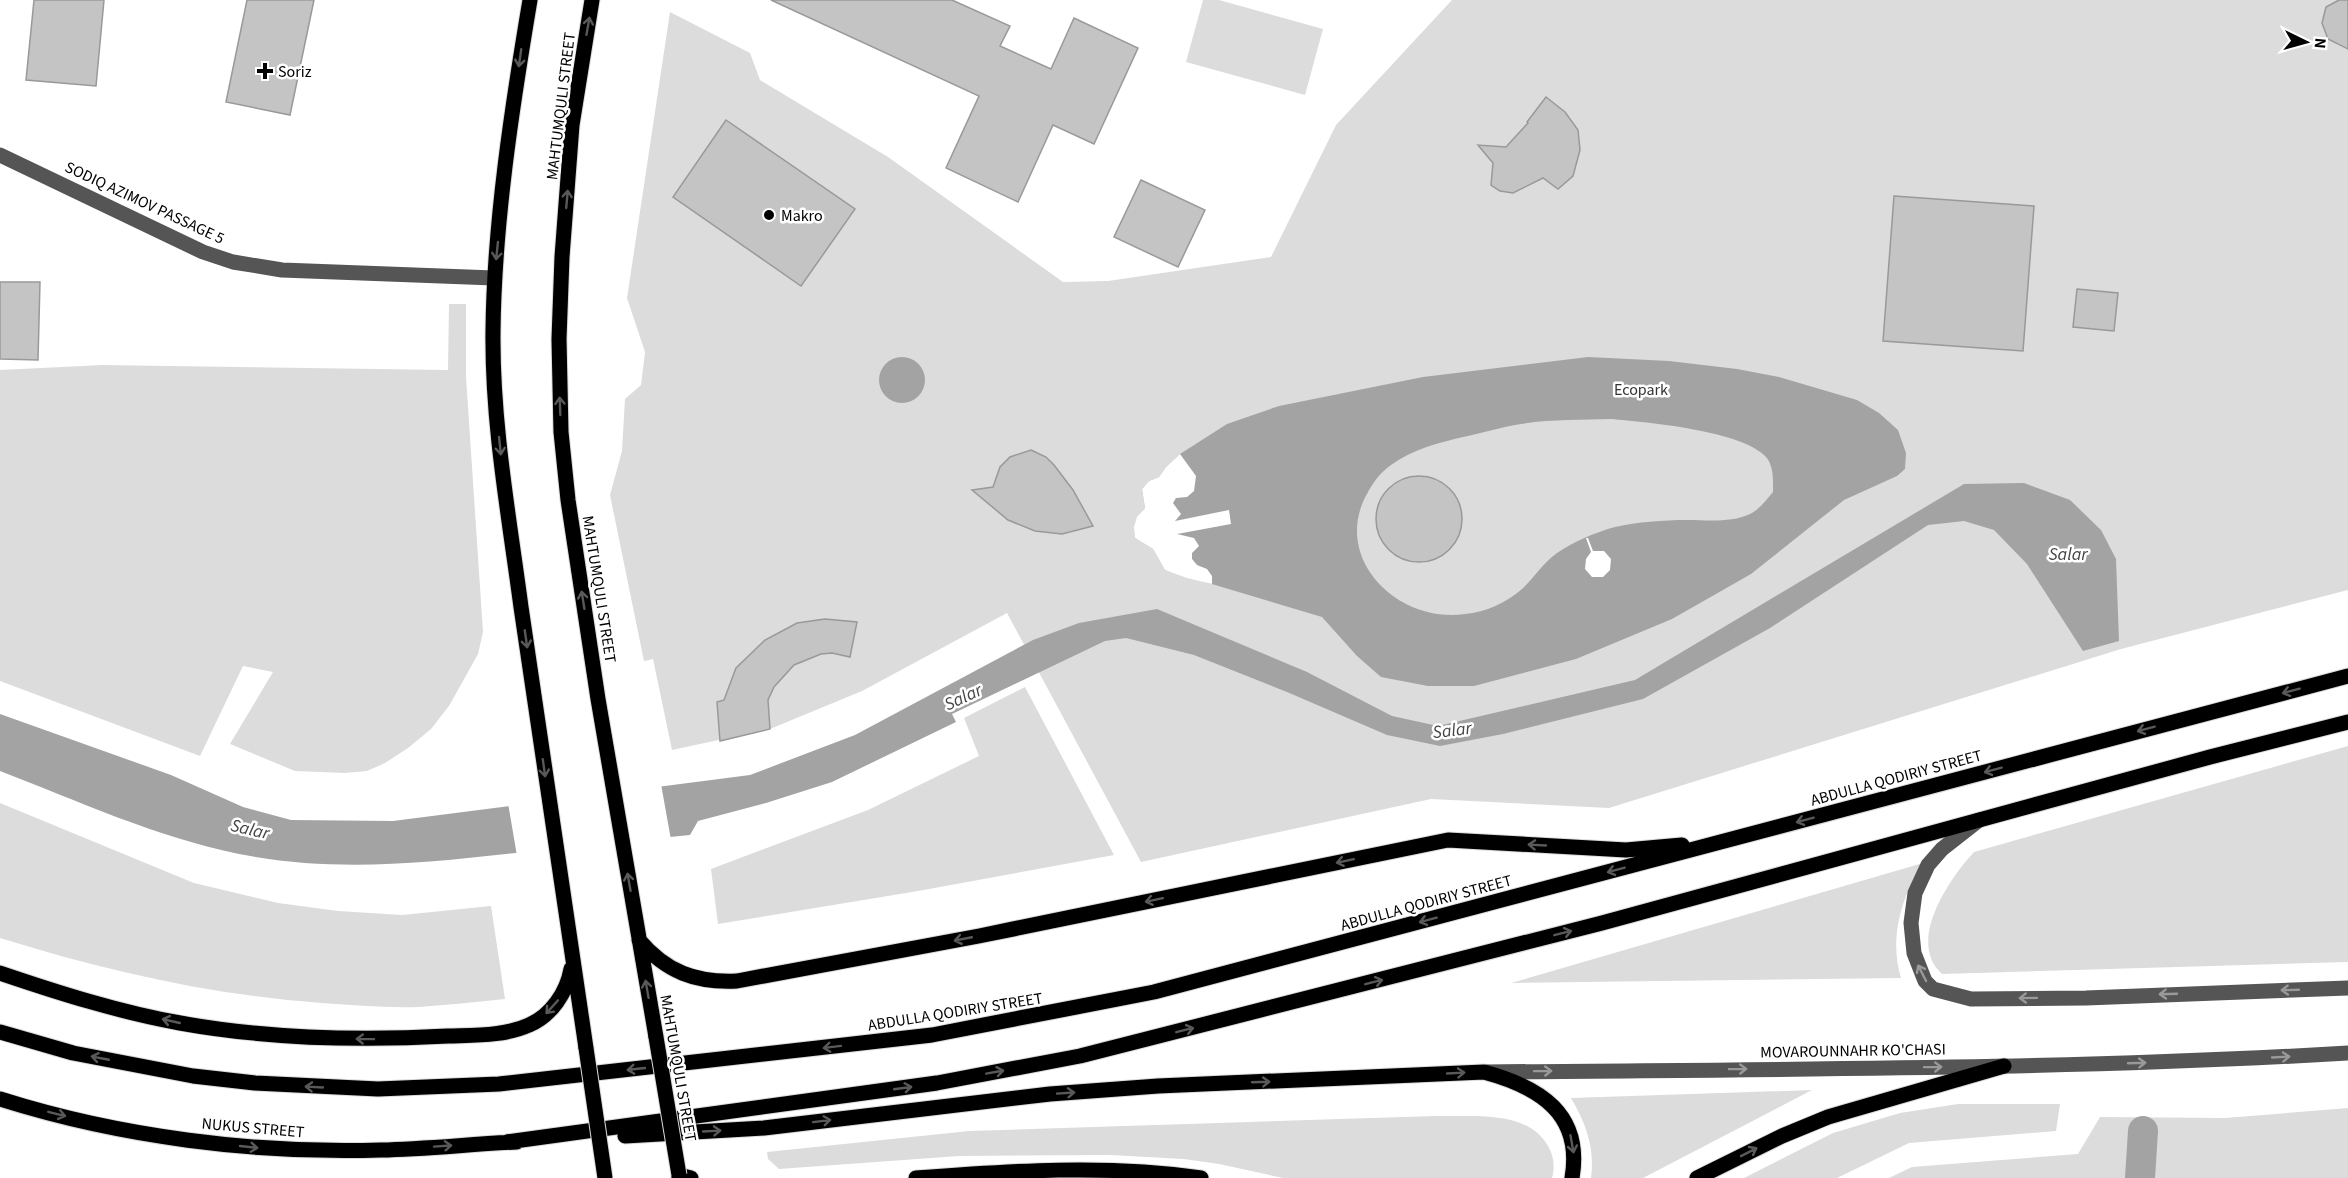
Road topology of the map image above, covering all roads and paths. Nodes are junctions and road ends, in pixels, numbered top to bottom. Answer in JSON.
{"nodes":[{"id":1,"x":530,"y":0,"type":"edge"},
{"id":2,"x":592,"y":0,"type":"edge"},
{"id":3,"x":0,"y":155,"type":"edge"},
{"id":4,"x":494,"y":278,"type":"junction"},
{"id":5,"x":2348,"y":675,"type":"edge"},
{"id":6,"x":2348,"y":722,"type":"edge"},
{"id":7,"x":1980,"y":819,"type":"junction"},
{"id":8,"x":1721,"y":842,"type":"junction"},
{"id":9,"x":639,"y":940,"type":"junction"},
{"id":10,"x":572,"y":954,"type":"junction"},
{"id":11,"x":0,"y":974,"type":"edge"},
{"id":12,"x":2348,"y":988,"type":"edge"},
{"id":13,"x":0,"y":1032,"type":"edge"},
{"id":14,"x":2348,"y":1053,"type":"edge"},
{"id":15,"x":2004,"y":1066,"type":"junction"},
{"id":16,"x":1484,"y":1072,"type":"junction"},
{"id":17,"x":0,"y":1100,"type":"edge"},
{"id":18,"x":507,"y":1142,"type":"junction"},
{"id":19,"x":683,"y":1177,"type":"edge"},
{"id":20,"x":605,"y":1178,"type":"edge"},
{"id":21,"x":916,"y":1178,"type":"edge"},
{"id":22,"x":1201,"y":1178,"type":"edge"},
{"id":23,"x":1572,"y":1178,"type":"edge"},
{"id":24,"x":1697,"y":1178,"type":"edge"}],
"edges":[{"from":1,"to":4,"type":"main road","one_way":true},
{"from":9,"to":2,"type":"main road","name":"MAHTUMQULI STREET","one_way":true},
{"from":3,"to":4,"type":"street","name":"SODIQ AZIMOV PASSAGE 5"},
{"from":4,"to":10,"type":"main road","one_way":true},
{"from":5,"to":8,"type":"main road","name":"ABDULLA QODIRIY STREET","one_way":true},
{"from":6,"to":7,"type":"main road"},
{"from":12,"to":7,"type":"street","one_way":true},
{"from":18,"to":7,"type":"main road","one_way":true},
{"from":8,"to":9,"type":"main road","one_way":true},
{"from":8,"to":13,"type":"main road","name":"ABDULLA QODIRIY STREET","one_way":true},
{"from":19,"to":9,"type":"main road","name":"MAHTUMQULI STREET","one_way":true,"bridge":true},
{"from":10,"to":11,"type":"main road","one_way":true},
{"from":10,"to":20,"type":"main road","bridge":true},
{"from":15,"to":14,"type":"street","name":"MOVAROUNNAHR KO'CHASI","one_way":true},
{"from":16,"to":15,"type":"street","name":"MOVAROUNNAHR KO'CHASI","one_way":true},
{"from":24,"to":15,"type":"main road","one_way":true},
{"from":18,"to":16,"type":"main road","one_way":true},
{"from":16,"to":23,"type":"main road","one_way":true},
{"from":17,"to":18,"type":"main road","name":"NUKUS STREET","one_way":true},
{"from":21,"to":22,"type":"main road"}]}
